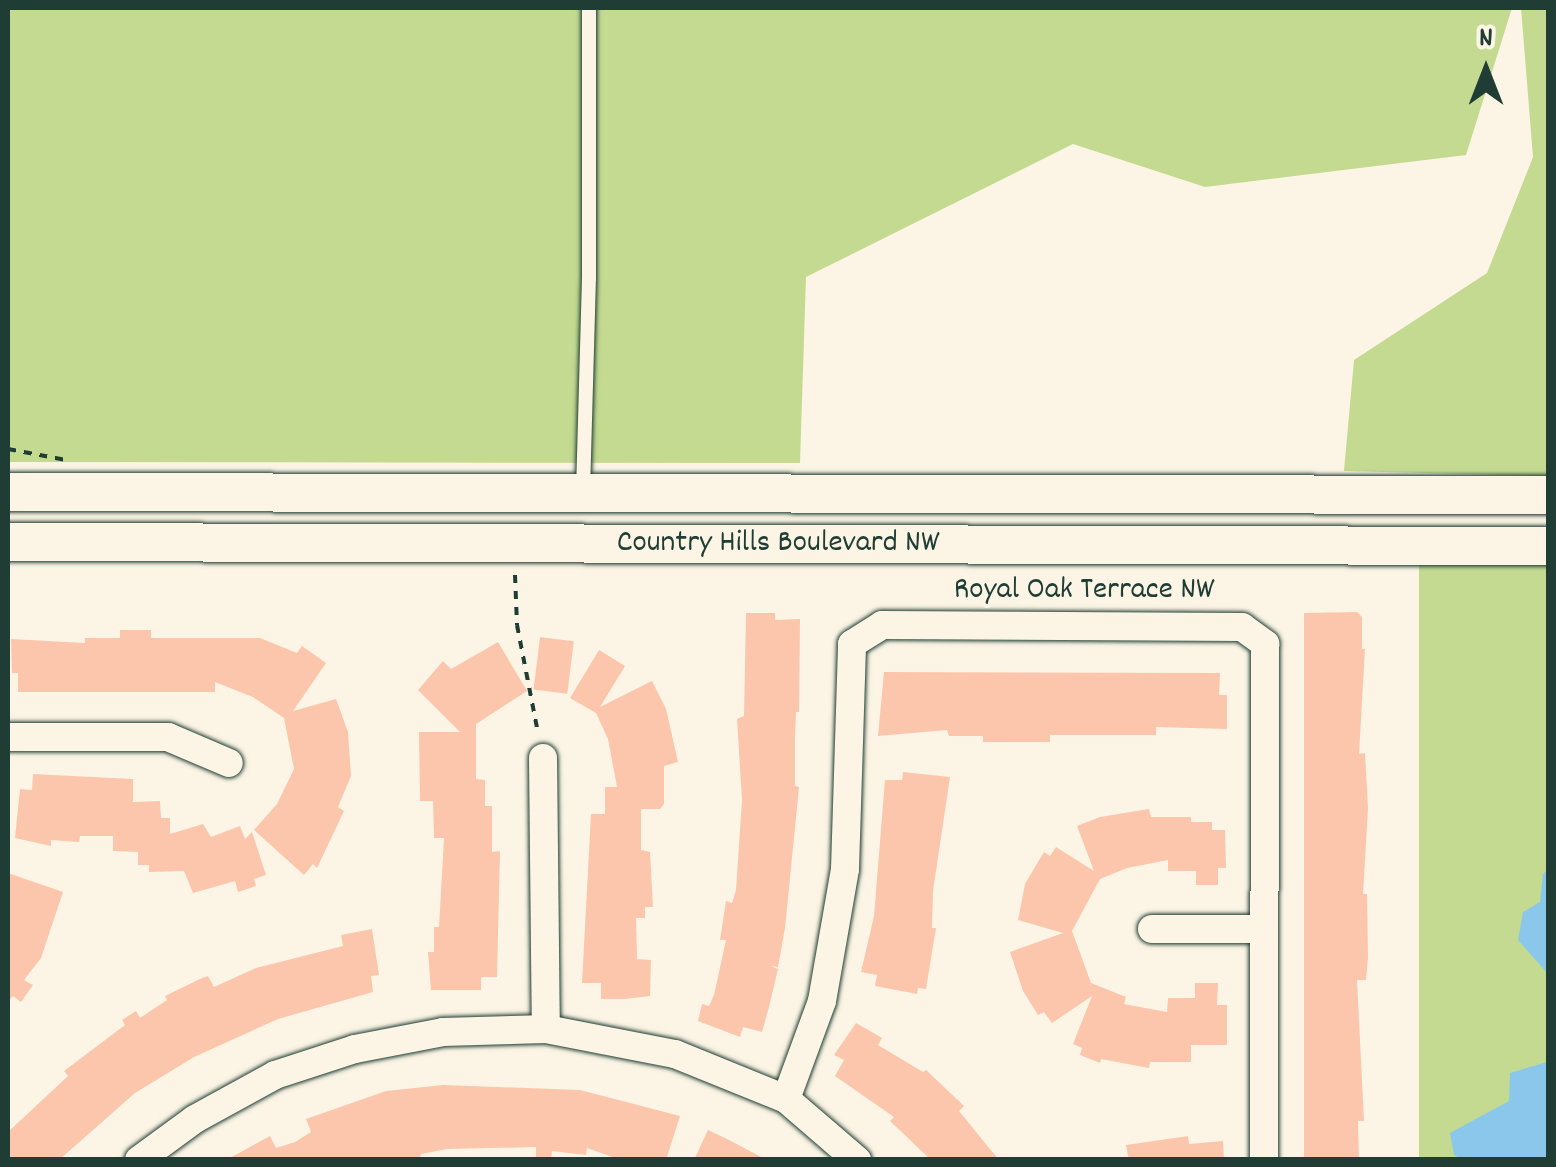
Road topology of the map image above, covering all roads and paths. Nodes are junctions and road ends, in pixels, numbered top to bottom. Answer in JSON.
{"nodes":[{"id":1,"x":589,"y":8,"type":"edge"},
{"id":2,"x":8,"y":450,"type":"edge"},
{"id":3,"x":47,"y":458,"type":"dead end"},
{"id":4,"x":8,"y":464,"type":"edge"},
{"id":5,"x":8,"y":492,"type":"edge"},
{"id":6,"x":78,"y":492,"type":"junction"},
{"id":7,"x":582,"y":492,"type":"junction"},
{"id":8,"x":1548,"y":495,"type":"edge"},
{"id":9,"x":8,"y":542,"type":"edge"},
{"id":10,"x":1548,"y":546,"type":"edge"},
{"id":11,"x":515,"y":574,"type":"dead end"},
{"id":12,"x":8,"y":737,"type":"edge"},
{"id":13,"x":543,"y":758,"type":"joint"},
{"id":14,"x":229,"y":764,"type":"dead end"},
{"id":15,"x":1263,"y":929,"type":"junction"},
{"id":16,"x":1152,"y":930,"type":"dead end"},
{"id":17,"x":546,"y":1029,"type":"junction"},
{"id":18,"x":786,"y":1100,"type":"junction"},
{"id":19,"x":139,"y":1160,"type":"edge"},
{"id":20,"x":857,"y":1160,"type":"edge"},
{"id":21,"x":1264,"y":1160,"type":"edge"}],
"edges":[{"from":1,"to":7,"type":"lane"},
{"from":2,"to":3,"type":"path"},
{"from":4,"to":6,"type":"main road"},
{"from":5,"to":6,"type":"main road","name":"Country Hills Boulevard NW"},
{"from":6,"to":7,"type":"main road","name":"Country Hills Boulevard NW"},
{"from":7,"to":8,"type":"main road","name":"Country Hills Boulevard NW"},
{"from":9,"to":10,"type":"main road","name":"Country Hills Boulevard NW"},
{"from":11,"to":13,"type":"path"},
{"from":12,"to":14,"type":"street"},
{"from":13,"to":17,"type":"street"},
{"from":15,"to":16,"type":"street"},
{"from":15,"to":18,"type":"street","name":"Royal Oak Terrace NW"},
{"from":15,"to":21,"type":"street","name":"Royal Oak Terrace NW"},
{"from":17,"to":18,"type":"street"},
{"from":17,"to":19,"type":"street"},
{"from":18,"to":20,"type":"street"}]}
